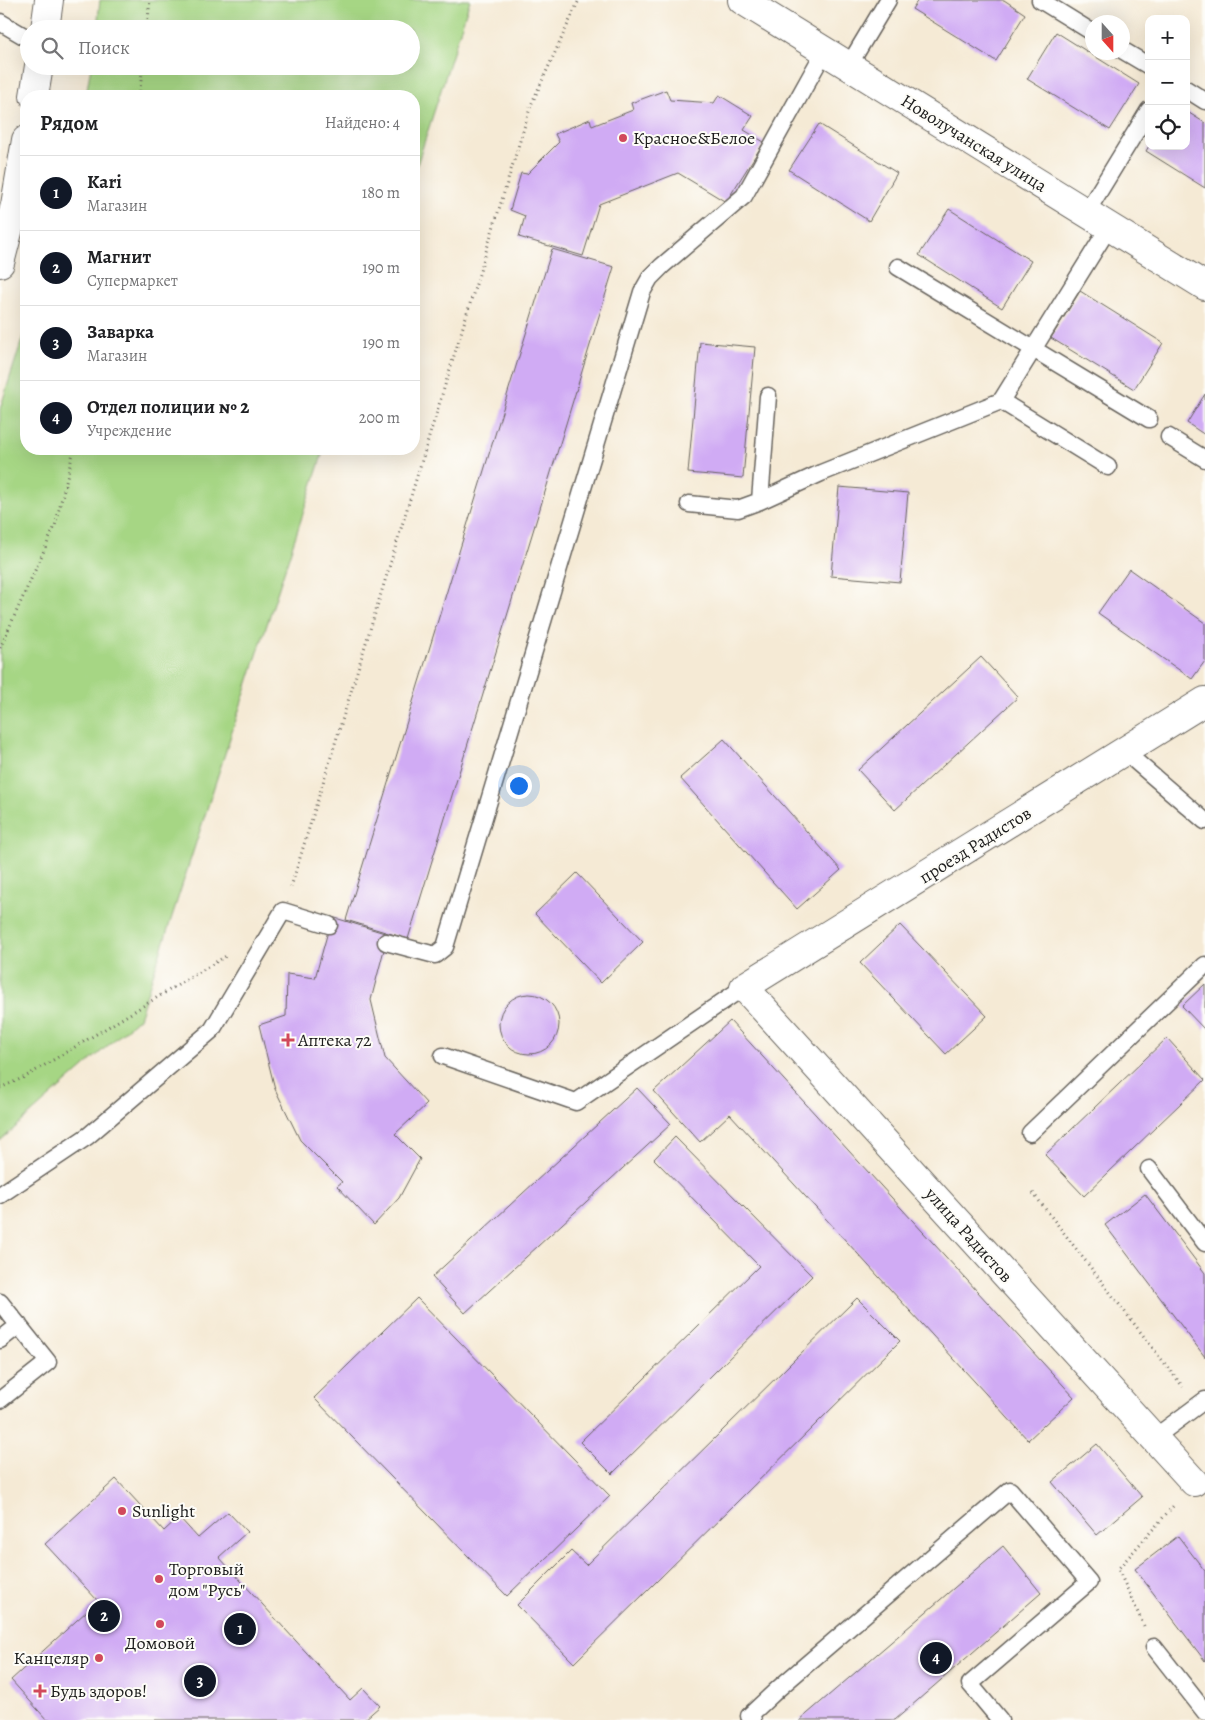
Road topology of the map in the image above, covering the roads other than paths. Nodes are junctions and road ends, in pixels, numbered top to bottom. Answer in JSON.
{"nodes":[{"id":1,"x":49,"y":0,"type":"edge"},
{"id":2,"x":742,"y":0,"type":"edge"},
{"id":3,"x":888,"y":0,"type":"edge"},
{"id":4,"x":1040,"y":0,"type":"edge"},
{"id":5,"x":46,"y":20,"type":"edge"},
{"id":6,"x":0,"y":22,"type":"edge"},
{"id":7,"x":1085,"y":28,"type":"edge"},
{"id":8,"x":20,"y":34,"type":"edge"},
{"id":9,"x":825,"y":50,"type":"junction"},
{"id":10,"x":1130,"y":55,"type":"edge"},
{"id":11,"x":1145,"y":64,"type":"edge"},
{"id":12,"x":849,"y":65,"type":"junction"},
{"id":13,"x":38,"y":75,"type":"edge"},
{"id":14,"x":35,"y":90,"type":"edge"},
{"id":15,"x":1190,"y":93,"type":"edge"},
{"id":16,"x":1205,"y":102,"type":"edge"},
{"id":17,"x":1145,"y":116,"type":"edge"},
{"id":18,"x":20,"y":175,"type":"edge"},
{"id":19,"x":1086,"y":212,"type":"junction"},
{"id":20,"x":1109,"y":227,"type":"junction"},
{"id":21,"x":0,"y":263,"type":"edge"},
{"id":22,"x":898,"y":267,"type":"dead end"},
{"id":23,"x":1205,"y":286,"type":"edge"},
{"id":24,"x":1033,"y":349,"type":"junction"},
{"id":25,"x":768,"y":396,"type":"dead end"},
{"id":26,"x":1001,"y":401,"type":"junction"},
{"id":27,"x":1149,"y":419,"type":"dead end"},
{"id":28,"x":1169,"y":437,"type":"dead end"},
{"id":29,"x":1205,"y":459,"type":"edge"},
{"id":30,"x":1108,"y":467,"type":"dead end"},
{"id":31,"x":760,"y":501,"type":"junction"},
{"id":32,"x":689,"y":504,"type":"dead end"},
{"id":33,"x":1205,"y":701,"type":"edge"},
{"id":34,"x":1125,"y":752,"type":"junction"},
{"id":35,"x":1205,"y":821,"type":"edge"},
{"id":36,"x":329,"y":925,"type":"dead end"},
{"id":37,"x":386,"y":942,"type":"dead end"},
{"id":38,"x":1205,"y":965,"type":"edge"},
{"id":39,"x":744,"y":987,"type":"junction"},
{"id":40,"x":443,"y":1056,"type":"dead end"},
{"id":41,"x":1030,"y":1133,"type":"dead end"},
{"id":42,"x":1149,"y":1168,"type":"dead end"},
{"id":43,"x":0,"y":1196,"type":"edge"},
{"id":44,"x":1205,"y":1243,"type":"edge"},
{"id":45,"x":0,"y":1302,"type":"edge"},
{"id":46,"x":19,"y":1324,"type":"junction"},
{"id":47,"x":0,"y":1340,"type":"edge"},
{"id":48,"x":0,"y":1400,"type":"edge"},
{"id":49,"x":1201,"y":1402,"type":"edge"},
{"id":50,"x":1154,"y":1438,"type":"junction"},
{"id":51,"x":1194,"y":1482,"type":"road end"},
{"id":52,"x":1154,"y":1647,"type":"road end"},
{"id":53,"x":1205,"y":1712,"type":"edge"},
{"id":54,"x":753,"y":1720,"type":"edge"},
{"id":55,"x":1000,"y":1720,"type":"edge"}],
"edges":[{"from":1,"to":5,"type":"street"},
{"from":2,"to":9,"type":"street","name":"Новолучанская улица"},
{"from":3,"to":12,"type":"lane"},
{"from":4,"to":7,"type":"lane"},
{"from":6,"to":8,"type":"lane"},
{"from":9,"to":12,"type":"street","name":"Новолучанская улица"},
{"from":9,"to":37,"type":"lane"},
{"from":10,"to":11,"type":"lane"},
{"from":12,"to":19,"type":"street","name":"Новолучанская улица"},
{"from":13,"to":14,"type":"street"},
{"from":15,"to":16,"type":"lane"},
{"from":17,"to":19,"type":"lane"},
{"from":18,"to":21,"type":"street"},
{"from":19,"to":20,"type":"street","name":"Новолучанская улица"},
{"from":20,"to":23,"type":"street","name":"Новолучанская улица"},
{"from":20,"to":24,"type":"lane"},
{"from":22,"to":24,"type":"lane"},
{"from":24,"to":26,"type":"lane"},
{"from":24,"to":27,"type":"lane"},
{"from":25,"to":31,"type":"lane"},
{"from":26,"to":30,"type":"lane"},
{"from":26,"to":31,"type":"lane"},
{"from":28,"to":29,"type":"lane"},
{"from":31,"to":32,"type":"lane"},
{"from":33,"to":34,"type":"street","name":"проезд Радистов"},
{"from":34,"to":35,"type":"lane"},
{"from":34,"to":39,"type":"street","name":"проезд Радистов"},
{"from":36,"to":43,"type":"lane"},
{"from":38,"to":41,"type":"lane"},
{"from":39,"to":40,"type":"lane"},
{"from":39,"to":50,"type":"street","name":"улица Радистов"},
{"from":42,"to":44,"type":"lane"},
{"from":45,"to":46,"type":"lane"},
{"from":46,"to":47,"type":"lane"},
{"from":46,"to":48,"type":"lane"},
{"from":49,"to":50,"type":"lane"},
{"from":50,"to":51,"type":"street","name":"улица Радистов"},
{"from":52,"to":53,"type":"lane"},
{"from":54,"to":55,"type":"lane"}]}
